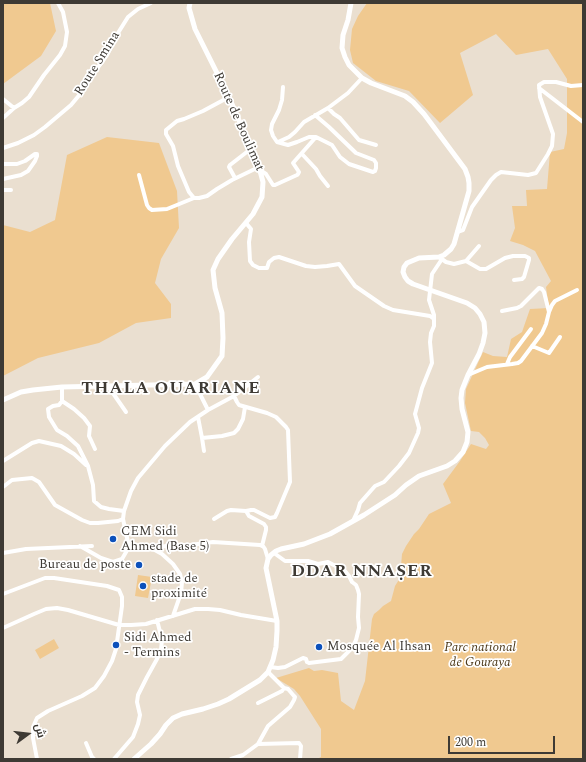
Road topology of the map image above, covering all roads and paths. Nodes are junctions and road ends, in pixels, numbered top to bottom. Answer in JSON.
{"nodes":[{"id":1,"x":58,"y":3,"type":"edge"},
{"id":2,"x":151,"y":3,"type":"edge"},
{"id":3,"x":190,"y":3,"type":"edge"},
{"id":4,"x":351,"y":3,"type":"edge"},
{"id":5,"x":362,"y":78,"type":"junction"},
{"id":6,"x":583,"y":85,"type":"edge"},
{"id":7,"x":282,"y":87,"type":"dead end"},
{"id":8,"x":539,"y":88,"type":"junction"},
{"id":9,"x":229,"y":97,"type":"junction"},
{"id":10,"x":3,"y":99,"type":"edge"},
{"id":11,"x":14,"y":108,"type":"junction"},
{"id":12,"x":328,"y":108,"type":"junction"},
{"id":13,"x":315,"y":115,"type":"junction"},
{"id":14,"x":3,"y":118,"type":"edge"},
{"id":15,"x":583,"y":122,"type":"edge"},
{"id":16,"x":316,"y":137,"type":"junction"},
{"id":17,"x":277,"y":142,"type":"junction"},
{"id":18,"x":376,"y":145,"type":"dead end"},
{"id":19,"x":3,"y":148,"type":"edge"},
{"id":20,"x":252,"y":148,"type":"junction"},
{"id":21,"x":302,"y":154,"type":"junction"},
{"id":22,"x":3,"y":164,"type":"edge"},
{"id":23,"x":260,"y":169,"type":"junction"},
{"id":24,"x":139,"y":175,"type":"dead end"},
{"id":25,"x":235,"y":178,"type":"junction"},
{"id":26,"x":3,"y":179,"type":"edge"},
{"id":27,"x":328,"y":186,"type":"dead end"},
{"id":28,"x":3,"y":190,"type":"edge"},
{"id":29,"x":11,"y":190,"type":"dead end"},
{"id":30,"x":194,"y":198,"type":"junction"},
{"id":31,"x":246,"y":223,"type":"junction"},
{"id":32,"x":457,"y":232,"type":"junction"},
{"id":33,"x":479,"y":246,"type":"dead end"},
{"id":34,"x":440,"y":258,"type":"junction"},
{"id":35,"x":466,"y":261,"type":"junction"},
{"id":36,"x":514,"y":280,"type":"dead end"},
{"id":37,"x":431,"y":290,"type":"junction"},
{"id":38,"x":577,"y":290,"type":"dead end"},
{"id":39,"x":502,"y":311,"type":"dead end"},
{"id":40,"x":549,"y":312,"type":"junction"},
{"id":41,"x":434,"y":319,"type":"junction"},
{"id":42,"x":531,"y":329,"type":"dead end"},
{"id":43,"x":560,"y":337,"type":"dead end"},
{"id":44,"x":532,"y":346,"type":"junction"},
{"id":45,"x":506,"y":364,"type":"junction"},
{"id":46,"x":468,"y":375,"type":"junction"},
{"id":47,"x":258,"y":377,"type":"dead end"},
{"id":48,"x":195,"y":384,"type":"junction"},
{"id":49,"x":108,"y":386,"type":"junction"},
{"id":50,"x":62,"y":387,"type":"junction"},
{"id":51,"x":234,"y":396,"type":"junction"},
{"id":52,"x":3,"y":400,"type":"edge"},
{"id":53,"x":62,"y":401,"type":"junction"},
{"id":54,"x":245,"y":407,"type":"junction"},
{"id":55,"x":208,"y":410,"type":"junction"},
{"id":56,"x":126,"y":412,"type":"dead end"},
{"id":57,"x":198,"y":417,"type":"junction"},
{"id":58,"x":202,"y":438,"type":"junction"},
{"id":59,"x":95,"y":449,"type":"dead end"},
{"id":60,"x":204,"y":451,"type":"dead end"},
{"id":61,"x":3,"y":461,"type":"edge"},
{"id":62,"x":88,"y":466,"type":"junction"},
{"id":63,"x":3,"y":487,"type":"edge"},
{"id":64,"x":124,"y":511,"type":"junction"},
{"id":65,"x":246,"y":511,"type":"junction"},
{"id":66,"x":123,"y":519,"type":"junction"},
{"id":67,"x":214,"y":519,"type":"dead end"},
{"id":68,"x":353,"y":522,"type":"junction"},
{"id":69,"x":80,"y":546,"type":"junction"},
{"id":70,"x":92,"y":546,"type":"dead end"},
{"id":71,"x":262,"y":546,"type":"junction"},
{"id":72,"x":129,"y":547,"type":"junction"},
{"id":73,"x":152,"y":549,"type":"junction"},
{"id":74,"x":3,"y":553,"type":"edge"},
{"id":75,"x":274,"y":553,"type":"junction"},
{"id":76,"x":268,"y":559,"type":"junction"},
{"id":77,"x":3,"y":594,"type":"edge"},
{"id":78,"x":173,"y":616,"type":"junction"},
{"id":79,"x":157,"y":620,"type":"junction"},
{"id":80,"x":277,"y":621,"type":"junction"},
{"id":81,"x":119,"y":625,"type":"junction"},
{"id":82,"x":3,"y":628,"type":"edge"},
{"id":83,"x":269,"y":670,"type":"junction"},
{"id":84,"x":284,"y":688,"type":"junction"},
{"id":85,"x":258,"y":703,"type":"dead end"},
{"id":86,"x":86,"y":743,"type":"dead end"},
{"id":87,"x":258,"y":744,"type":"junction"},
{"id":88,"x":231,"y":758,"type":"edge"},
{"id":89,"x":36,"y":759,"type":"edge"},
{"id":90,"x":94,"y":759,"type":"edge"},
{"id":91,"x":114,"y":759,"type":"edge"},
{"id":92,"x":134,"y":759,"type":"edge"},
{"id":93,"x":300,"y":759,"type":"edge"}],
"edges":[{"from":1,"to":11,"type":"street"},
{"from":2,"to":19,"type":"street","name":"Route Smina"},
{"from":3,"to":9,"type":"main road","name":"Route de Boulimat"},
{"from":4,"to":5,"type":"main road"},
{"from":5,"to":12,"type":"street"},
{"from":5,"to":32,"type":"main road"},
{"from":6,"to":8,"type":"street"},
{"from":7,"to":17,"type":"street"},
{"from":8,"to":15,"type":"street"},
{"from":8,"to":32,"type":"street"},
{"from":9,"to":20,"type":"main road","name":"Route de Boulimat"},
{"from":9,"to":30,"type":"street"},
{"from":10,"to":11,"type":"street"},
{"from":11,"to":14,"type":"street"},
{"from":12,"to":13,"type":"street"},
{"from":12,"to":18,"type":"street"},
{"from":13,"to":16,"type":"street"},
{"from":13,"to":17,"type":"street"},
{"from":16,"to":17,"type":"street"},
{"from":16,"to":21,"type":"street"},
{"from":20,"to":23,"type":"main road","name":"Route de Boulimat"},
{"from":20,"to":25,"type":"street"},
{"from":21,"to":23,"type":"street"},
{"from":21,"to":27,"type":"street"},
{"from":22,"to":26,"type":"street"},
{"from":23,"to":25,"type":"street"},
{"from":23,"to":31,"type":"main road","name":"Route de Boulimat"},
{"from":24,"to":30,"type":"street"},
{"from":25,"to":30,"type":"street"},
{"from":28,"to":29,"type":"street"},
{"from":31,"to":41,"type":"street"},
{"from":31,"to":48,"type":"main road","name":"Route de Boulimat"},
{"from":32,"to":34,"type":"main road"},
{"from":33,"to":35,"type":"street"},
{"from":34,"to":35,"type":"street"},
{"from":34,"to":37,"type":"street"},
{"from":34,"to":37,"type":"main road"},
{"from":35,"to":36,"type":"street"},
{"from":37,"to":41,"type":"street"},
{"from":37,"to":46,"type":"main road"},
{"from":38,"to":40,"type":"street"},
{"from":39,"to":40,"type":"street"},
{"from":40,"to":44,"type":"street"},
{"from":41,"to":68,"type":"street"},
{"from":42,"to":45,"type":"street"},
{"from":43,"to":44,"type":"street"},
{"from":44,"to":45,"type":"street"},
{"from":45,"to":46,"type":"street"},
{"from":46,"to":68,"type":"main road"},
{"from":47,"to":51,"type":"street"},
{"from":48,"to":49,"type":"main road"},
{"from":48,"to":55,"type":"street"},
{"from":49,"to":50,"type":"main road"},
{"from":49,"to":56,"type":"street"},
{"from":50,"to":52,"type":"main road"},
{"from":50,"to":53,"type":"street"},
{"from":51,"to":54,"type":"street"},
{"from":51,"to":55,"type":"street"},
{"from":53,"to":59,"type":"street"},
{"from":53,"to":62,"type":"street"},
{"from":54,"to":58,"type":"street"},
{"from":54,"to":65,"type":"street"},
{"from":55,"to":57,"type":"street"},
{"from":57,"to":58,"type":"street"},
{"from":57,"to":64,"type":"street"},
{"from":58,"to":60,"type":"street"},
{"from":61,"to":62,"type":"street"},
{"from":62,"to":64,"type":"street"},
{"from":63,"to":66,"type":"street"},
{"from":64,"to":66,"type":"street"},
{"from":65,"to":67,"type":"street"},
{"from":65,"to":71,"type":"street"},
{"from":66,"to":72,"type":"street"},
{"from":68,"to":75,"type":"main road"},
{"from":69,"to":70,"type":"street"},
{"from":69,"to":72,"type":"street"},
{"from":69,"to":74,"type":"street"},
{"from":71,"to":73,"type":"street"},
{"from":71,"to":76,"type":"street"},
{"from":72,"to":73,"type":"street"},
{"from":73,"to":78,"type":"street"},
{"from":75,"to":76,"type":"main road"},
{"from":75,"to":83,"type":"street"},
{"from":76,"to":80,"type":"main road"},
{"from":77,"to":81,"type":"street"},
{"from":78,"to":79,"type":"street"},
{"from":78,"to":80,"type":"street"},
{"from":79,"to":81,"type":"street"},
{"from":79,"to":91,"type":"street"},
{"from":80,"to":83,"type":"main road"},
{"from":81,"to":82,"type":"street"},
{"from":81,"to":89,"type":"street"},
{"from":83,"to":84,"type":"street"},
{"from":83,"to":92,"type":"main road"},
{"from":84,"to":85,"type":"street"},
{"from":84,"to":87,"type":"street"},
{"from":86,"to":90,"type":"street"},
{"from":87,"to":88,"type":"street"},
{"from":87,"to":93,"type":"street"}]}
